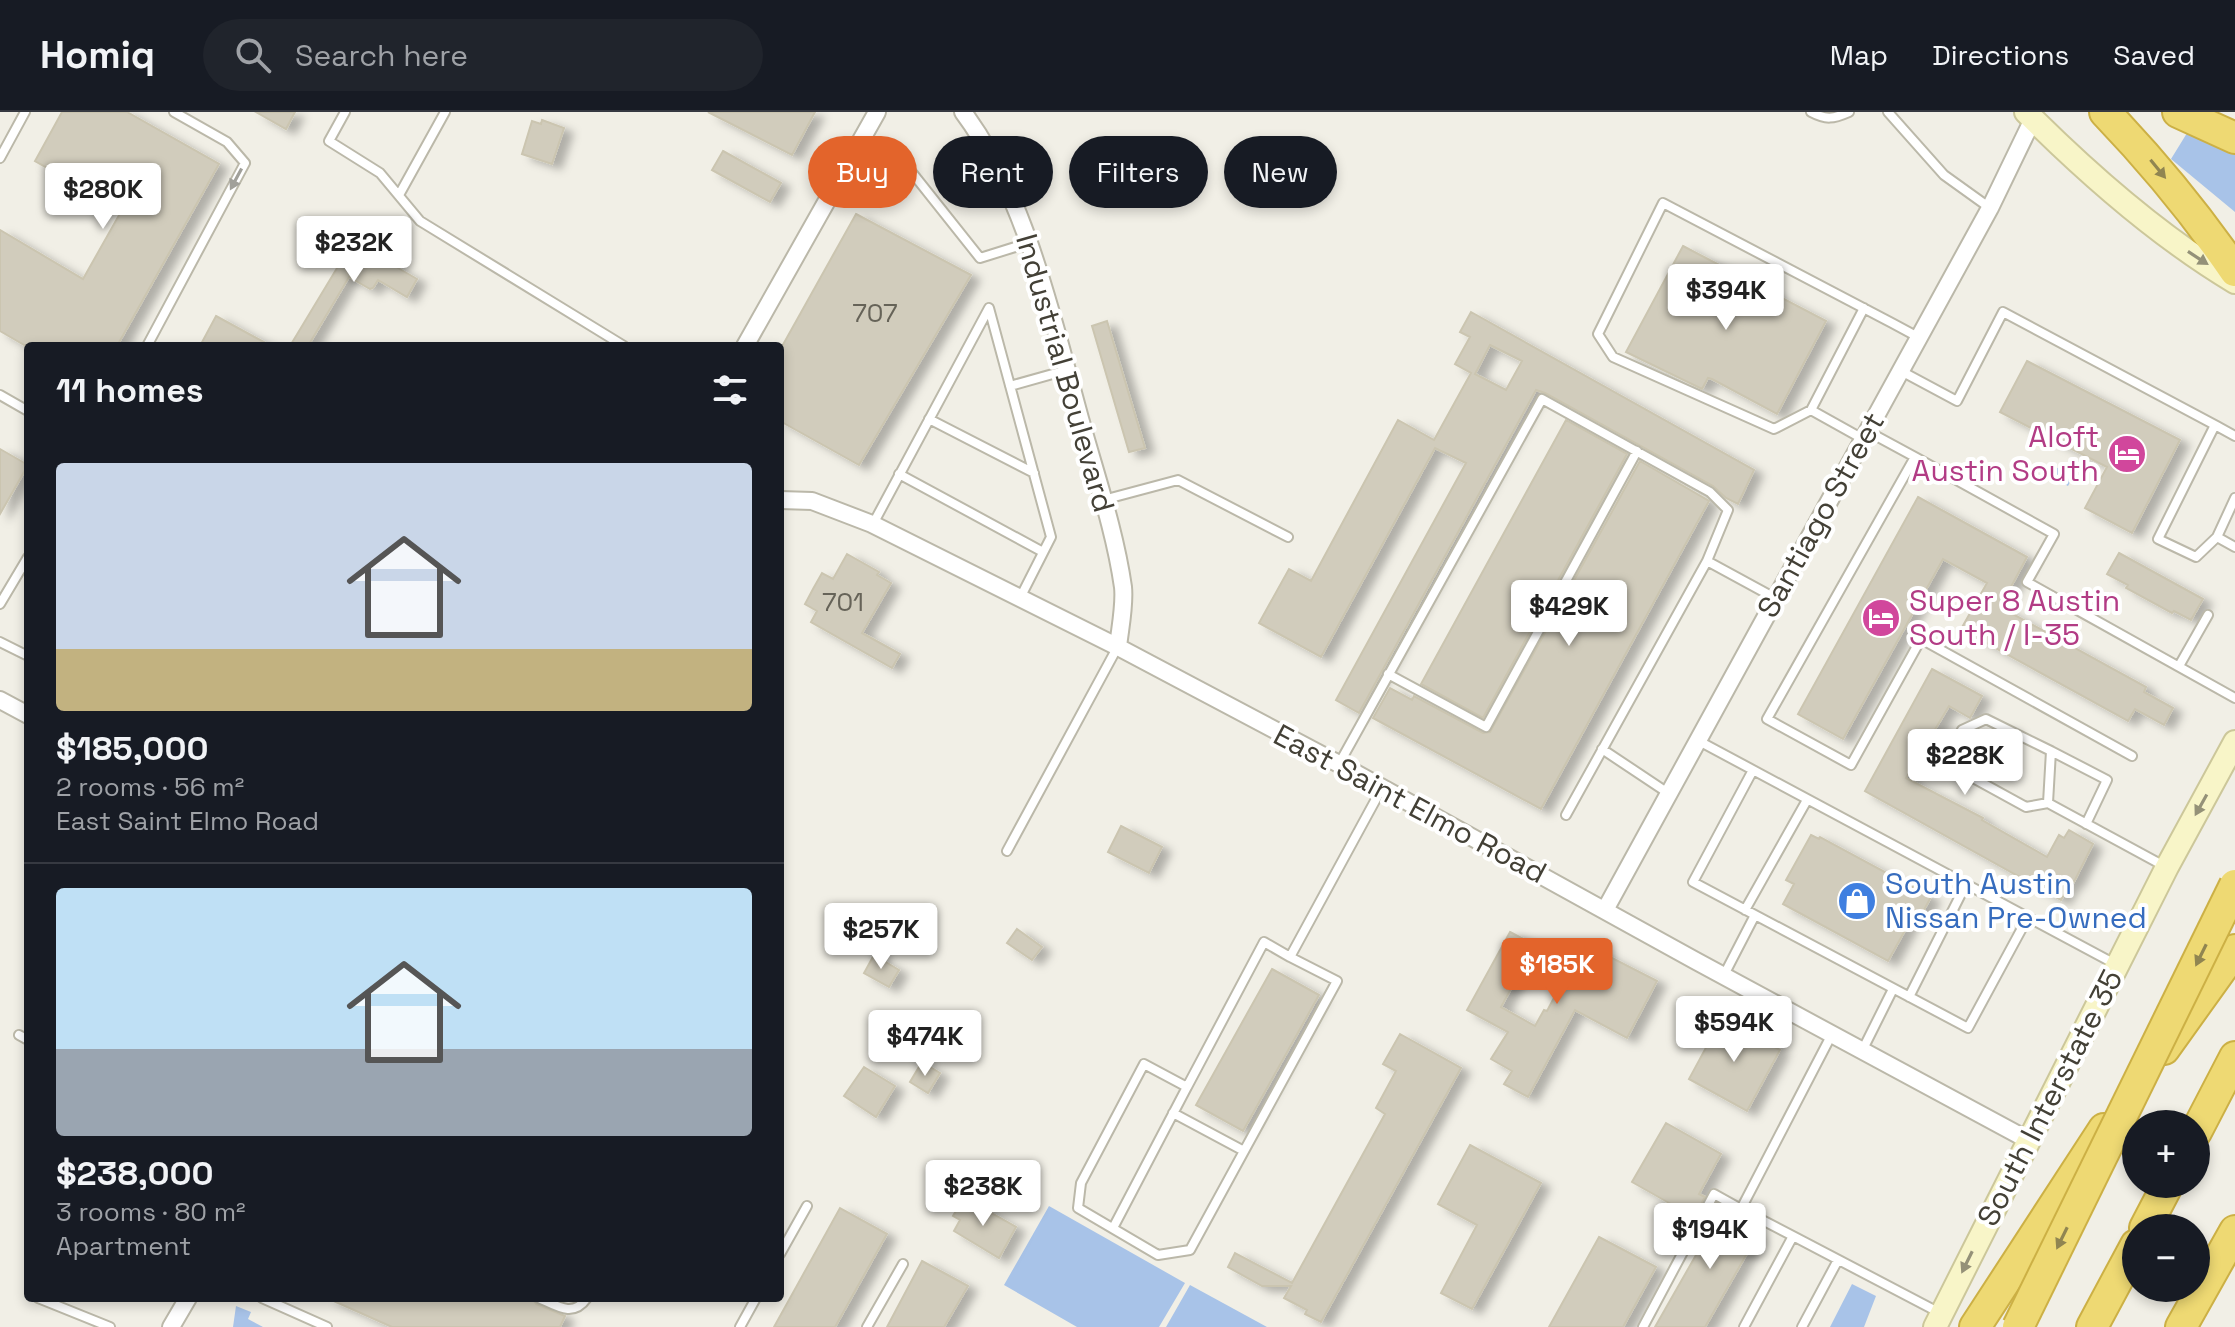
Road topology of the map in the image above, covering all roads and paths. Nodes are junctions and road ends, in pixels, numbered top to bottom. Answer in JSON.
{"nodes":[{"id":1,"x":25,"y":112,"type":"edge"},
{"id":2,"x":174,"y":112,"type":"edge"},
{"id":3,"x":345,"y":112,"type":"edge"},
{"id":4,"x":445,"y":112,"type":"edge"},
{"id":5,"x":877,"y":112,"type":"edge"},
{"id":6,"x":963,"y":112,"type":"edge"},
{"id":7,"x":1811,"y":112,"type":"edge"},
{"id":8,"x":1849,"y":112,"type":"edge"},
{"id":9,"x":1888,"y":112,"type":"edge"},
{"id":10,"x":2105,"y":112,"type":"edge"},
{"id":11,"x":2178,"y":112,"type":"edge"},
{"id":12,"x":2030,"y":116,"type":"edge"},
{"id":13,"x":2235,"y":138,"type":"edge"},
{"id":14,"x":0,"y":158,"type":"edge"},
{"id":15,"x":917,"y":179,"type":"edge"},
{"id":16,"x":399,"y":195,"type":"junction"},
{"id":17,"x":1990,"y":208,"type":"junction"},
{"id":18,"x":1028,"y":243,"type":"junction"},
{"id":19,"x":2235,"y":271,"type":"edge"},
{"id":20,"x":2235,"y":282,"type":"edge"},
{"id":21,"x":1864,"y":308,"type":"junction"},
{"id":22,"x":1919,"y":338,"type":"junction"},
{"id":23,"x":149,"y":342,"type":"edge"},
{"id":24,"x":617,"y":342,"type":"edge"},
{"id":25,"x":747,"y":342,"type":"edge"},
{"id":26,"x":1067,"y":370,"type":"junction"},
{"id":27,"x":1901,"y":371,"type":"junction"},
{"id":28,"x":1010,"y":386,"type":"junction"},
{"id":29,"x":0,"y":395,"type":"edge"},
{"id":30,"x":24,"y":409,"type":"edge"},
{"id":31,"x":1811,"y":410,"type":"junction"},
{"id":32,"x":929,"y":419,"type":"junction"},
{"id":33,"x":2215,"y":425,"type":"junction"},
{"id":34,"x":1865,"y":435,"type":"junction"},
{"id":35,"x":2235,"y":436,"type":"edge"},
{"id":36,"x":1637,"y":451,"type":"junction"},
{"id":37,"x":1915,"y":457,"type":"junction"},
{"id":38,"x":1034,"y":473,"type":"junction"},
{"id":39,"x":899,"y":474,"type":"junction"},
{"id":40,"x":2235,"y":498,"type":"edge"},
{"id":41,"x":784,"y":500,"type":"edge"},
{"id":42,"x":1103,"y":500,"type":"junction"},
{"id":43,"x":872,"y":524,"type":"junction"},
{"id":44,"x":1288,"y":537,"type":"dead end"},
{"id":45,"x":2217,"y":537,"type":"junction"},
{"id":46,"x":2235,"y":547,"type":"edge"},
{"id":47,"x":1043,"y":552,"type":"junction"},
{"id":48,"x":1707,"y":561,"type":"junction"},
{"id":49,"x":24,"y":564,"type":"edge"},
{"id":50,"x":1775,"y":598,"type":"junction"},
{"id":51,"x":1020,"y":599,"type":"junction"},
{"id":52,"x":0,"y":604,"type":"edge"},
{"id":53,"x":2208,"y":615,"type":"dead end"},
{"id":54,"x":0,"y":642,"type":"edge"},
{"id":55,"x":1118,"y":647,"type":"junction"},
{"id":56,"x":24,"y":654,"type":"edge"},
{"id":57,"x":2179,"y":666,"type":"junction"},
{"id":58,"x":1388,"y":674,"type":"junction"},
{"id":59,"x":2235,"y":698,"type":"edge"},
{"id":60,"x":0,"y":700,"type":"edge"},
{"id":61,"x":24,"y":713,"type":"edge"},
{"id":62,"x":1697,"y":740,"type":"junction"},
{"id":63,"x":2235,"y":742,"type":"edge"},
{"id":64,"x":1602,"y":749,"type":"junction"},
{"id":65,"x":2051,"y":751,"type":"junction"},
{"id":66,"x":2132,"y":756,"type":"dead end"},
{"id":67,"x":1339,"y":764,"type":"junction"},
{"id":68,"x":1753,"y":770,"type":"junction"},
{"id":69,"x":1382,"y":788,"type":"junction"},
{"id":70,"x":1668,"y":793,"type":"junction"},
{"id":71,"x":1807,"y":800,"type":"junction"},
{"id":72,"x":2048,"y":803,"type":"junction"},
{"id":73,"x":1566,"y":815,"type":"dead end"},
{"id":74,"x":2086,"y":824,"type":"junction"},
{"id":75,"x":1007,"y":851,"type":"dead end"},
{"id":76,"x":2167,"y":867,"type":"junction"},
{"id":77,"x":2235,"y":885,"type":"edge"},
{"id":78,"x":1965,"y":886,"type":"junction"},
{"id":79,"x":1605,"y":910,"type":"junction"},
{"id":80,"x":1745,"y":910,"type":"junction"},
{"id":81,"x":1755,"y":915,"type":"junction"},
{"id":82,"x":2027,"y":919,"type":"junction"},
{"id":83,"x":2235,"y":950,"type":"edge"},
{"id":84,"x":1290,"y":957,"type":"junction"},
{"id":85,"x":2118,"y":965,"type":"junction"},
{"id":86,"x":1724,"y":975,"type":"junction"},
{"id":87,"x":1893,"y":989,"type":"junction"},
{"id":88,"x":1909,"y":997,"type":"junction"},
{"id":89,"x":1833,"y":1034,"type":"junction"},
{"id":90,"x":19,"y":1035,"type":"dead end"},
{"id":91,"x":24,"y":1038,"type":"edge"},
{"id":92,"x":1863,"y":1049,"type":"junction"},
{"id":93,"x":2235,"y":1057,"type":"edge"},
{"id":94,"x":1187,"y":1087,"type":"junction"},
{"id":95,"x":2207,"y":1110,"type":"edge"},
{"id":96,"x":1173,"y":1113,"type":"junction"},
{"id":97,"x":2028,"y":1140,"type":"junction"},
{"id":98,"x":1244,"y":1151,"type":"junction"},
{"id":99,"x":807,"y":1206,"type":"dead end"},
{"id":100,"x":1741,"y":1209,"type":"junction"},
{"id":101,"x":1113,"y":1228,"type":"junction"},
{"id":102,"x":2235,"y":1231,"type":"edge"},
{"id":103,"x":1793,"y":1236,"type":"junction"},
{"id":104,"x":784,"y":1247,"type":"edge"},
{"id":105,"x":1838,"y":1260,"type":"junction"},
{"id":106,"x":903,"y":1264,"type":"dead end"},
{"id":107,"x":2122,"y":1271,"type":"edge"},
{"id":108,"x":48,"y":1302,"type":"edge"},
{"id":109,"x":186,"y":1302,"type":"edge"},
{"id":110,"x":271,"y":1302,"type":"edge"},
{"id":111,"x":548,"y":1302,"type":"edge"},
{"id":112,"x":583,"y":1302,"type":"edge"},
{"id":113,"x":754,"y":1302,"type":"edge"},
{"id":114,"x":1938,"y":1320,"type":"edge"},
{"id":115,"x":110,"y":1327,"type":"edge"},
{"id":116,"x":171,"y":1327,"type":"edge"},
{"id":117,"x":327,"y":1327,"type":"edge"},
{"id":118,"x":740,"y":1327,"type":"edge"},
{"id":119,"x":867,"y":1327,"type":"edge"},
{"id":120,"x":1643,"y":1327,"type":"edge"},
{"id":121,"x":1744,"y":1327,"type":"edge"},
{"id":122,"x":1802,"y":1327,"type":"edge"},
{"id":123,"x":1975,"y":1327,"type":"edge"},
{"id":124,"x":2018,"y":1327,"type":"edge"},
{"id":125,"x":2092,"y":1327,"type":"edge"},
{"id":126,"x":2181,"y":1327,"type":"edge"}],
"edges":[{"from":1,"to":14,"type":"lane"},
{"from":2,"to":23,"type":"lane","one_way":true},
{"from":3,"to":16,"type":"lane"},
{"from":4,"to":16,"type":"lane"},
{"from":5,"to":25,"type":"street"},
{"from":6,"to":18,"type":"street","name":"Industrial Boulevard"},
{"from":7,"to":8,"type":"lane"},
{"from":9,"to":17,"type":"lane"},
{"from":10,"to":19,"type":"highway","one_way":true},
{"from":11,"to":13,"type":"highway"},
{"from":12,"to":17,"type":"street","name":"Santiago Street"},
{"from":12,"to":20,"type":"main road","one_way":true},
{"from":15,"to":18,"type":"lane"},
{"from":16,"to":24,"type":"lane"},
{"from":17,"to":22,"type":"street","name":"Santiago Street"},
{"from":18,"to":26,"type":"street","name":"Industrial Boulevard"},
{"from":21,"to":22,"type":"lane"},
{"from":21,"to":31,"type":"lane"},
{"from":21,"to":31,"type":"lane"},
{"from":22,"to":27,"type":"street","name":"Santiago Street"},
{"from":26,"to":28,"type":"lane"},
{"from":26,"to":42,"type":"street","name":"Industrial Boulevard"},
{"from":27,"to":33,"type":"lane"},
{"from":27,"to":34,"type":"street","name":"Santiago Street"},
{"from":28,"to":32,"type":"lane"},
{"from":28,"to":38,"type":"lane"},
{"from":29,"to":30,"type":"lane"},
{"from":31,"to":34,"type":"lane"},
{"from":32,"to":38,"type":"lane"},
{"from":32,"to":39,"type":"lane"},
{"from":33,"to":35,"type":"lane"},
{"from":33,"to":45,"type":"lane"},
{"from":34,"to":37,"type":"lane"},
{"from":34,"to":50,"type":"street","name":"Santiago Street"},
{"from":36,"to":48,"type":"lane"},
{"from":36,"to":58,"type":"lane"},
{"from":36,"to":58,"type":"lane"},
{"from":37,"to":57,"type":"lane"},
{"from":37,"to":66,"type":"lane"},
{"from":38,"to":47,"type":"lane"},
{"from":39,"to":43,"type":"lane"},
{"from":39,"to":47,"type":"lane"},
{"from":40,"to":45,"type":"lane"},
{"from":41,"to":43,"type":"street","name":"East Saint Elmo Road"},
{"from":42,"to":44,"type":"lane"},
{"from":42,"to":55,"type":"street","name":"Industrial Boulevard"},
{"from":43,"to":51,"type":"street","name":"East Saint Elmo Road"},
{"from":45,"to":46,"type":"lane"},
{"from":47,"to":51,"type":"lane"},
{"from":48,"to":50,"type":"lane"},
{"from":48,"to":64,"type":"lane"},
{"from":49,"to":52,"type":"lane"},
{"from":50,"to":62,"type":"street","name":"Santiago Street"},
{"from":51,"to":55,"type":"street","name":"East Saint Elmo Road"},
{"from":53,"to":57,"type":"lane"},
{"from":54,"to":56,"type":"lane"},
{"from":55,"to":67,"type":"street","name":"East Saint Elmo Road"},
{"from":55,"to":75,"type":"lane"},
{"from":57,"to":59,"type":"lane"},
{"from":58,"to":67,"type":"lane"},
{"from":60,"to":61,"type":"street"},
{"from":62,"to":68,"type":"lane"},
{"from":62,"to":70,"type":"street","name":"Santiago Street"},
{"from":63,"to":76,"type":"main road","name":"South Interstate 35","one_way":true},
{"from":64,"to":70,"type":"lane"},
{"from":64,"to":73,"type":"lane"},
{"from":65,"to":72,"type":"lane"},
{"from":65,"to":72,"type":"lane"},
{"from":65,"to":74,"type":"lane"},
{"from":67,"to":69,"type":"street","name":"East Saint Elmo Road"},
{"from":68,"to":71,"type":"lane"},
{"from":68,"to":80,"type":"lane"},
{"from":69,"to":79,"type":"street","name":"East Saint Elmo Road"},
{"from":69,"to":84,"type":"lane"},
{"from":70,"to":79,"type":"street","name":"Santiago Street"},
{"from":71,"to":78,"type":"lane"},
{"from":71,"to":80,"type":"lane"},
{"from":72,"to":74,"type":"lane"},
{"from":74,"to":76,"type":"lane"},
{"from":76,"to":85,"type":"main road","name":"South Interstate 35"},
{"from":77,"to":124,"type":"highway","one_way":true,"bridge":true},
{"from":78,"to":82,"type":"lane"},
{"from":78,"to":88,"type":"lane"},
{"from":79,"to":86,"type":"street","name":"East Saint Elmo Road"},
{"from":80,"to":81,"type":"lane"},
{"from":81,"to":86,"type":"lane"},
{"from":81,"to":87,"type":"lane"},
{"from":82,"to":85,"type":"lane"},
{"from":82,"to":88,"type":"lane"},
{"from":83,"to":123,"type":"highway"},
{"from":84,"to":94,"type":"lane"},
{"from":84,"to":98,"type":"lane"},
{"from":85,"to":97,"type":"main road","name":"South Interstate 35"},
{"from":86,"to":89,"type":"street","name":"East Saint Elmo Road"},
{"from":87,"to":88,"type":"lane"},
{"from":87,"to":92,"type":"lane"},
{"from":89,"to":92,"type":"street","name":"East Saint Elmo Road"},
{"from":89,"to":100,"type":"lane"},
{"from":90,"to":91,"type":"lane"},
{"from":92,"to":97,"type":"street","name":"East Saint Elmo Road"},
{"from":93,"to":95,"type":"highway"},
{"from":94,"to":96,"type":"lane"},
{"from":94,"to":101,"type":"lane"},
{"from":96,"to":98,"type":"lane"},
{"from":96,"to":101,"type":"lane"},
{"from":97,"to":114,"type":"main road","name":"South Interstate 35","one_way":true},
{"from":98,"to":101,"type":"lane"},
{"from":99,"to":104,"type":"lane"},
{"from":100,"to":103,"type":"lane"},
{"from":100,"to":120,"type":"lane"},
{"from":102,"to":126,"type":"highway"},
{"from":103,"to":105,"type":"lane"},
{"from":103,"to":121,"type":"lane"},
{"from":105,"to":114,"type":"lane"},
{"from":105,"to":122,"type":"lane"},
{"from":106,"to":119,"type":"lane"},
{"from":107,"to":125,"type":"highway"},
{"from":108,"to":115,"type":"lane"},
{"from":109,"to":116,"type":"street"},
{"from":110,"to":117,"type":"lane"},
{"from":111,"to":112,"type":"lane"},
{"from":113,"to":118,"type":"lane"}]}
